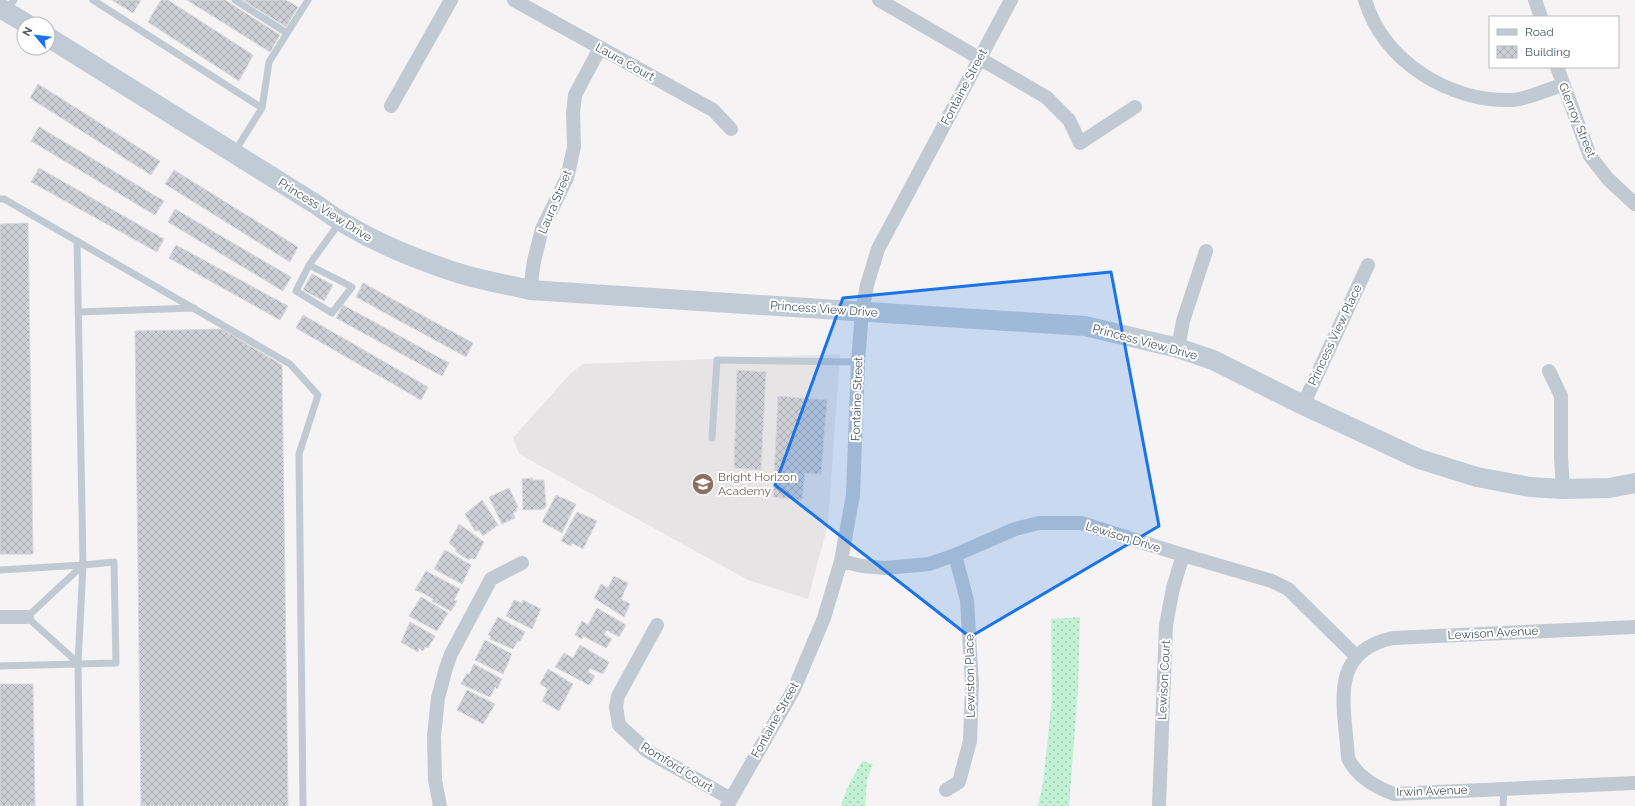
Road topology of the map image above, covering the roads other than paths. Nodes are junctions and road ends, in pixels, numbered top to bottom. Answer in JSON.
{"nodes":[{"id":1,"x":93,"y":0,"type":"edge"},
{"id":2,"x":234,"y":0,"type":"edge"},
{"id":3,"x":451,"y":0,"type":"edge"},
{"id":4,"x":514,"y":0,"type":"edge"},
{"id":5,"x":879,"y":0,"type":"edge"},
{"id":6,"x":1011,"y":0,"type":"edge"},
{"id":7,"x":1365,"y":0,"type":"edge"},
{"id":8,"x":1536,"y":0,"type":"edge"},
{"id":9,"x":305,"y":1,"type":"edge"},
{"id":10,"x":7,"y":6,"type":"edge"},
{"id":11,"x":18,"y":16,"type":"edge"},
{"id":12,"x":1541,"y":16,"type":"edge"},
{"id":13,"x":287,"y":33,"type":"junction"},
{"id":14,"x":56,"y":42,"type":"edge"},
{"id":15,"x":600,"y":48,"type":"junction"},
{"id":16,"x":979,"y":58,"type":"junction"},
{"id":17,"x":1557,"y":68,"type":"edge"},
{"id":18,"x":1562,"y":85,"type":"junction"},
{"id":19,"x":391,"y":106,"type":"dead end"},
{"id":20,"x":1136,"y":107,"type":"dead end"},
{"id":21,"x":262,"y":108,"type":"junction"},
{"id":22,"x":732,"y":130,"type":"dead end"},
{"id":23,"x":234,"y":153,"type":"junction"},
{"id":24,"x":0,"y":199,"type":"edge"},
{"id":25,"x":1635,"y":204,"type":"edge"},
{"id":26,"x":340,"y":222,"type":"junction"},
{"id":27,"x":77,"y":241,"type":"junction"},
{"id":28,"x":1206,"y":251,"type":"dead end"},
{"id":29,"x":308,"y":265,"type":"junction"},
{"id":30,"x":1368,"y":265,"type":"dead end"},
{"id":31,"x":530,"y":290,"type":"junction"},
{"id":32,"x":194,"y":308,"type":"junction"},
{"id":33,"x":78,"y":312,"type":"junction"},
{"id":34,"x":862,"y":312,"type":"junction"},
{"id":35,"x":1178,"y":348,"type":"junction"},
{"id":36,"x":858,"y":362,"type":"junction"},
{"id":37,"x":1549,"y":371,"type":"dead end"},
{"id":38,"x":1302,"y":405,"type":"junction"},
{"id":39,"x":712,"y":438,"type":"dead end"},
{"id":40,"x":1635,"y":483,"type":"edge"},
{"id":41,"x":1563,"y":489,"type":"junction"},
{"id":42,"x":955,"y":555,"type":"junction"},
{"id":43,"x":1183,"y":555,"type":"junction"},
{"id":44,"x":841,"y":561,"type":"junction"},
{"id":45,"x":522,"y":563,"type":"dead end"},
{"id":46,"x":83,"y":565,"type":"junction"},
{"id":47,"x":0,"y":570,"type":"edge"},
{"id":48,"x":0,"y":617,"type":"edge"},
{"id":49,"x":27,"y":617,"type":"junction"},
{"id":50,"x":657,"y":625,"type":"dead end"},
{"id":51,"x":1635,"y":627,"type":"edge"},
{"id":52,"x":1356,"y":656,"type":"junction"},
{"id":53,"x":78,"y":664,"type":"junction"},
{"id":54,"x":0,"y":666,"type":"edge"},
{"id":55,"x":1635,"y":783,"type":"edge"},
{"id":56,"x":1504,"y":789,"type":"junction"},
{"id":57,"x":946,"y":790,"type":"dead end"},
{"id":58,"x":729,"y":803,"type":"edge"},
{"id":59,"x":80,"y":806,"type":"edge"},
{"id":60,"x":303,"y":806,"type":"edge"},
{"id":61,"x":440,"y":806,"type":"edge"},
{"id":62,"x":1158,"y":806,"type":"edge"},
{"id":63,"x":1503,"y":806,"type":"edge"}],
"edges":[{"from":1,"to":21,"type":"lane"},
{"from":2,"to":13,"type":"lane"},
{"from":3,"to":19,"type":"street"},
{"from":4,"to":15,"type":"street","name":"Laura Court"},
{"from":5,"to":16,"type":"street"},
{"from":6,"to":16,"type":"street","name":"Fontaine Street"},
{"from":7,"to":18,"type":"street"},
{"from":8,"to":12,"type":"street"},
{"from":9,"to":13,"type":"lane"},
{"from":10,"to":11,"type":"main road"},
{"from":13,"to":21,"type":"lane"},
{"from":14,"to":23,"type":"main road","name":"Princess View Drive"},
{"from":15,"to":22,"type":"street","name":"Laura Court"},
{"from":15,"to":31,"type":"street","name":"Laura Street"},
{"from":16,"to":20,"type":"street"},
{"from":16,"to":34,"type":"street","name":"Fontaine Street"},
{"from":17,"to":18,"type":"street","name":"Glenroy Street"},
{"from":18,"to":25,"type":"street","name":"Glenroy Street"},
{"from":21,"to":23,"type":"lane"},
{"from":23,"to":26,"type":"main road","name":"Princess View Drive"},
{"from":24,"to":27,"type":"lane"},
{"from":26,"to":29,"type":"lane"},
{"from":26,"to":31,"type":"main road","name":"Princess View Drive"},
{"from":27,"to":32,"type":"lane"},
{"from":27,"to":33,"type":"lane"},
{"from":28,"to":35,"type":"street"},
{"from":29,"to":29,"type":"lane"},
{"from":30,"to":38,"type":"street","name":"Princess View Place"},
{"from":31,"to":34,"type":"main road","name":"Princess View Drive"},
{"from":32,"to":33,"type":"lane"},
{"from":32,"to":60,"type":"lane"},
{"from":33,"to":46,"type":"lane"},
{"from":34,"to":35,"type":"main road","name":"Princess View Drive"},
{"from":34,"to":36,"type":"street","name":"Fontaine Street"},
{"from":35,"to":38,"type":"main road","name":"Princess View Drive"},
{"from":36,"to":39,"type":"lane"},
{"from":36,"to":44,"type":"street","name":"Fontaine Street"},
{"from":37,"to":41,"type":"street"},
{"from":38,"to":41,"type":"main road","name":"Princess View Drive"},
{"from":40,"to":41,"type":"main road","name":"Princess View Drive"},
{"from":42,"to":43,"type":"street","name":"Lewison Drive"},
{"from":42,"to":44,"type":"street","name":"Lewison Drive"},
{"from":42,"to":57,"type":"street","name":"Lewiston Place"},
{"from":43,"to":52,"type":"street","name":"Lewison Drive"},
{"from":43,"to":62,"type":"street","name":"Lewison Court"},
{"from":44,"to":58,"type":"street","name":"Fontaine Street"},
{"from":45,"to":61,"type":"street"},
{"from":46,"to":47,"type":"lane"},
{"from":46,"to":49,"type":"lane"},
{"from":46,"to":53,"type":"lane"},
{"from":46,"to":53,"type":"lane"},
{"from":48,"to":49,"type":"street"},
{"from":49,"to":53,"type":"lane"},
{"from":50,"to":58,"type":"street","name":"Romford Court"},
{"from":51,"to":52,"type":"street","name":"Lewison Avenue"},
{"from":52,"to":56,"type":"street","name":"Irwin Avenue"},
{"from":53,"to":54,"type":"lane"},
{"from":53,"to":59,"type":"lane"},
{"from":55,"to":56,"type":"street","name":"Irwin Avenue"},
{"from":56,"to":63,"type":"lane"}]}
